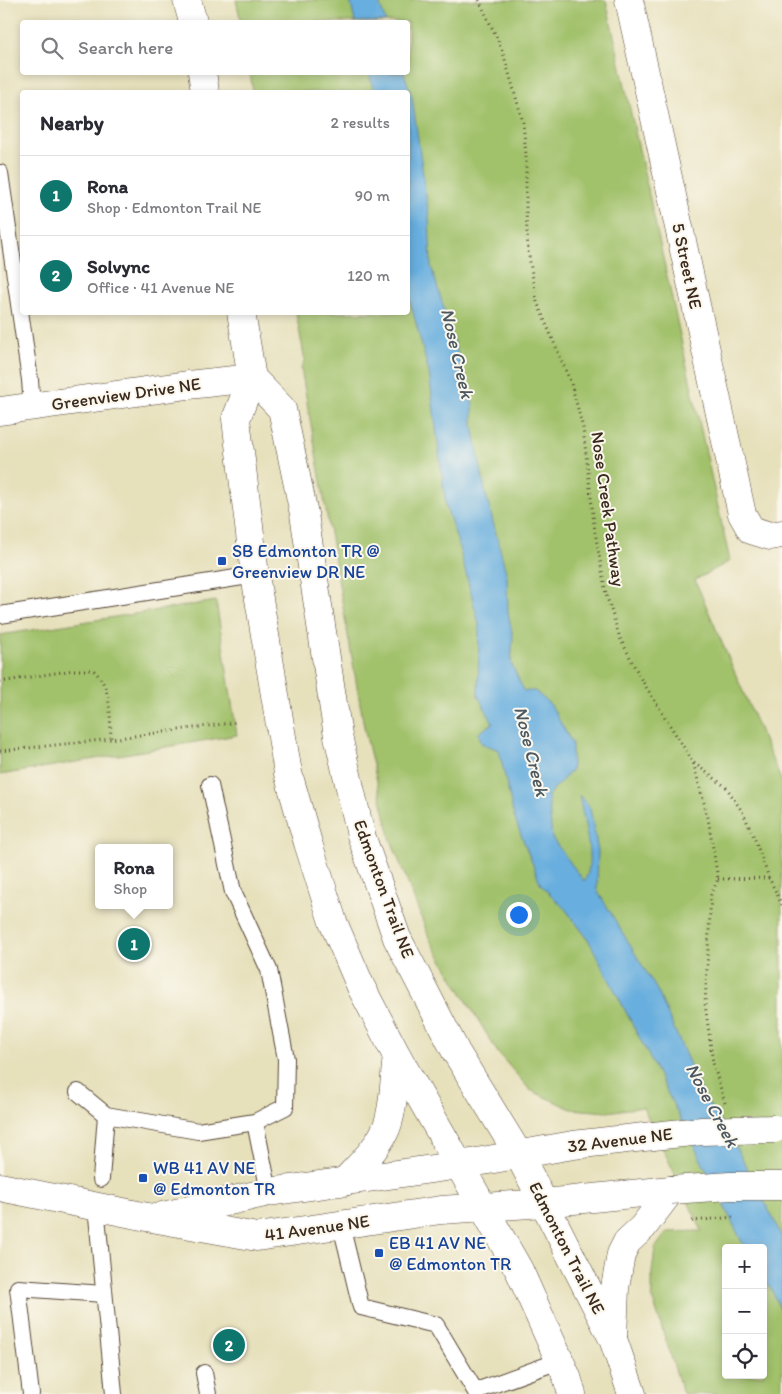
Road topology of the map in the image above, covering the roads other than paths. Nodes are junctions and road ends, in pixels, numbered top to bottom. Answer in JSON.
{"nodes":[{"id":1,"x":188,"y":0,"type":"edge"},
{"id":2,"x":629,"y":0,"type":"edge"},
{"id":3,"x":193,"y":20,"type":"edge"},
{"id":4,"x":202,"y":75,"type":"edge"},
{"id":5,"x":205,"y":90,"type":"edge"},
{"id":6,"x":0,"y":173,"type":"edge"},
{"id":7,"x":242,"y":315,"type":"edge"},
{"id":8,"x":252,"y":378,"type":"junction"},
{"id":9,"x":32,"y":407,"type":"junction"},
{"id":10,"x":0,"y":412,"type":"edge"},
{"id":11,"x":782,"y":534,"type":"edge"},
{"id":12,"x":255,"y":575,"type":"junction"},
{"id":13,"x":0,"y":614,"type":"edge"},
{"id":14,"x":210,"y":785,"type":"dead end"},
{"id":15,"x":396,"y":1056,"type":"junction"},
{"id":16,"x":78,"y":1092,"type":"dead end"},
{"id":17,"x":106,"y":1116,"type":"junction"},
{"id":18,"x":256,"y":1122,"type":"junction"},
{"id":19,"x":778,"y":1130,"type":"edge"},
{"id":20,"x":519,"y":1155,"type":"junction"},
{"id":21,"x":460,"y":1165,"type":"junction"},
{"id":22,"x":101,"y":1179,"type":"dead end"},
{"id":23,"x":344,"y":1182,"type":"junction"},
{"id":24,"x":782,"y":1186,"type":"edge"},
{"id":25,"x":0,"y":1187,"type":"edge"},
{"id":26,"x":671,"y":1190,"type":"junction"},
{"id":27,"x":269,"y":1192,"type":"junction"},
{"id":28,"x":544,"y":1202,"type":"junction"},
{"id":29,"x":96,"y":1206,"type":"junction"},
{"id":30,"x":483,"y":1208,"type":"junction"},
{"id":31,"x":152,"y":1218,"type":"junction"},
{"id":32,"x":341,"y":1225,"type":"junction"},
{"id":33,"x":104,"y":1294,"type":"junction"},
{"id":34,"x":613,"y":1339,"type":"junction"},
{"id":35,"x":559,"y":1361,"type":"junction"},
{"id":36,"x":204,"y":1373,"type":"dead end"},
{"id":37,"x":476,"y":1392,"type":"edge"},
{"id":38,"x":31,"y":1394,"type":"edge"},
{"id":39,"x":114,"y":1394,"type":"edge"},
{"id":40,"x":208,"y":1394,"type":"edge"},
{"id":41,"x":572,"y":1394,"type":"edge"},
{"id":42,"x":632,"y":1394,"type":"edge"}],
"edges":[{"from":1,"to":3,"type":"main road"},
{"from":2,"to":11,"type":"main road","name":"5 Street NE"},
{"from":4,"to":5,"type":"main road"},
{"from":6,"to":9,"type":"lane"},
{"from":7,"to":8,"type":"main road"},
{"from":8,"to":9,"type":"main road","name":"Greenview Drive NE"},
{"from":8,"to":12,"type":"main road"},
{"from":8,"to":20,"type":"main road","name":"Edmonton Trail NE"},
{"from":9,"to":10,"type":"main road","name":"Greenview Drive NE"},
{"from":12,"to":13,"type":"lane"},
{"from":12,"to":15,"type":"main road"},
{"from":14,"to":18,"type":"lane"},
{"from":15,"to":21,"type":"main road"},
{"from":15,"to":23,"type":"main road"},
{"from":16,"to":17,"type":"lane"},
{"from":17,"to":18,"type":"lane"},
{"from":17,"to":22,"type":"lane"},
{"from":18,"to":27,"type":"lane"},
{"from":19,"to":20,"type":"main road","name":"32 Avenue NE","bridge":true},
{"from":20,"to":21,"type":"main road","name":"32 Avenue NE"},
{"from":20,"to":28,"type":"main road","name":"Edmonton Trail NE"},
{"from":21,"to":23,"type":"main road","name":"41 Avenue NE"},
{"from":21,"to":30,"type":"main road"},
{"from":23,"to":27,"type":"main road","name":"41 Avenue NE"},
{"from":24,"to":26,"type":"main road","bridge":true},
{"from":25,"to":29,"type":"main road","name":"41 Avenue NE"},
{"from":26,"to":28,"type":"main road"},
{"from":26,"to":34,"type":"main road"},
{"from":27,"to":31,"type":"main road","name":"41 Avenue NE"},
{"from":28,"to":30,"type":"main road"},
{"from":28,"to":34,"type":"main road","name":"Edmonton Trail NE"},
{"from":29,"to":31,"type":"main road","name":"41 Avenue NE"},
{"from":29,"to":33,"type":"lane"},
{"from":30,"to":32,"type":"main road","name":"41 Avenue NE"},
{"from":30,"to":35,"type":"main road"},
{"from":31,"to":32,"type":"main road","name":"41 Avenue NE"},
{"from":32,"to":37,"type":"lane"},
{"from":33,"to":38,"type":"lane"},
{"from":33,"to":39,"type":"lane"},
{"from":34,"to":42,"type":"main road","name":"Edmonton Trail NE"},
{"from":35,"to":37,"type":"lane"},
{"from":35,"to":41,"type":"main road"},
{"from":36,"to":40,"type":"lane"}]}
